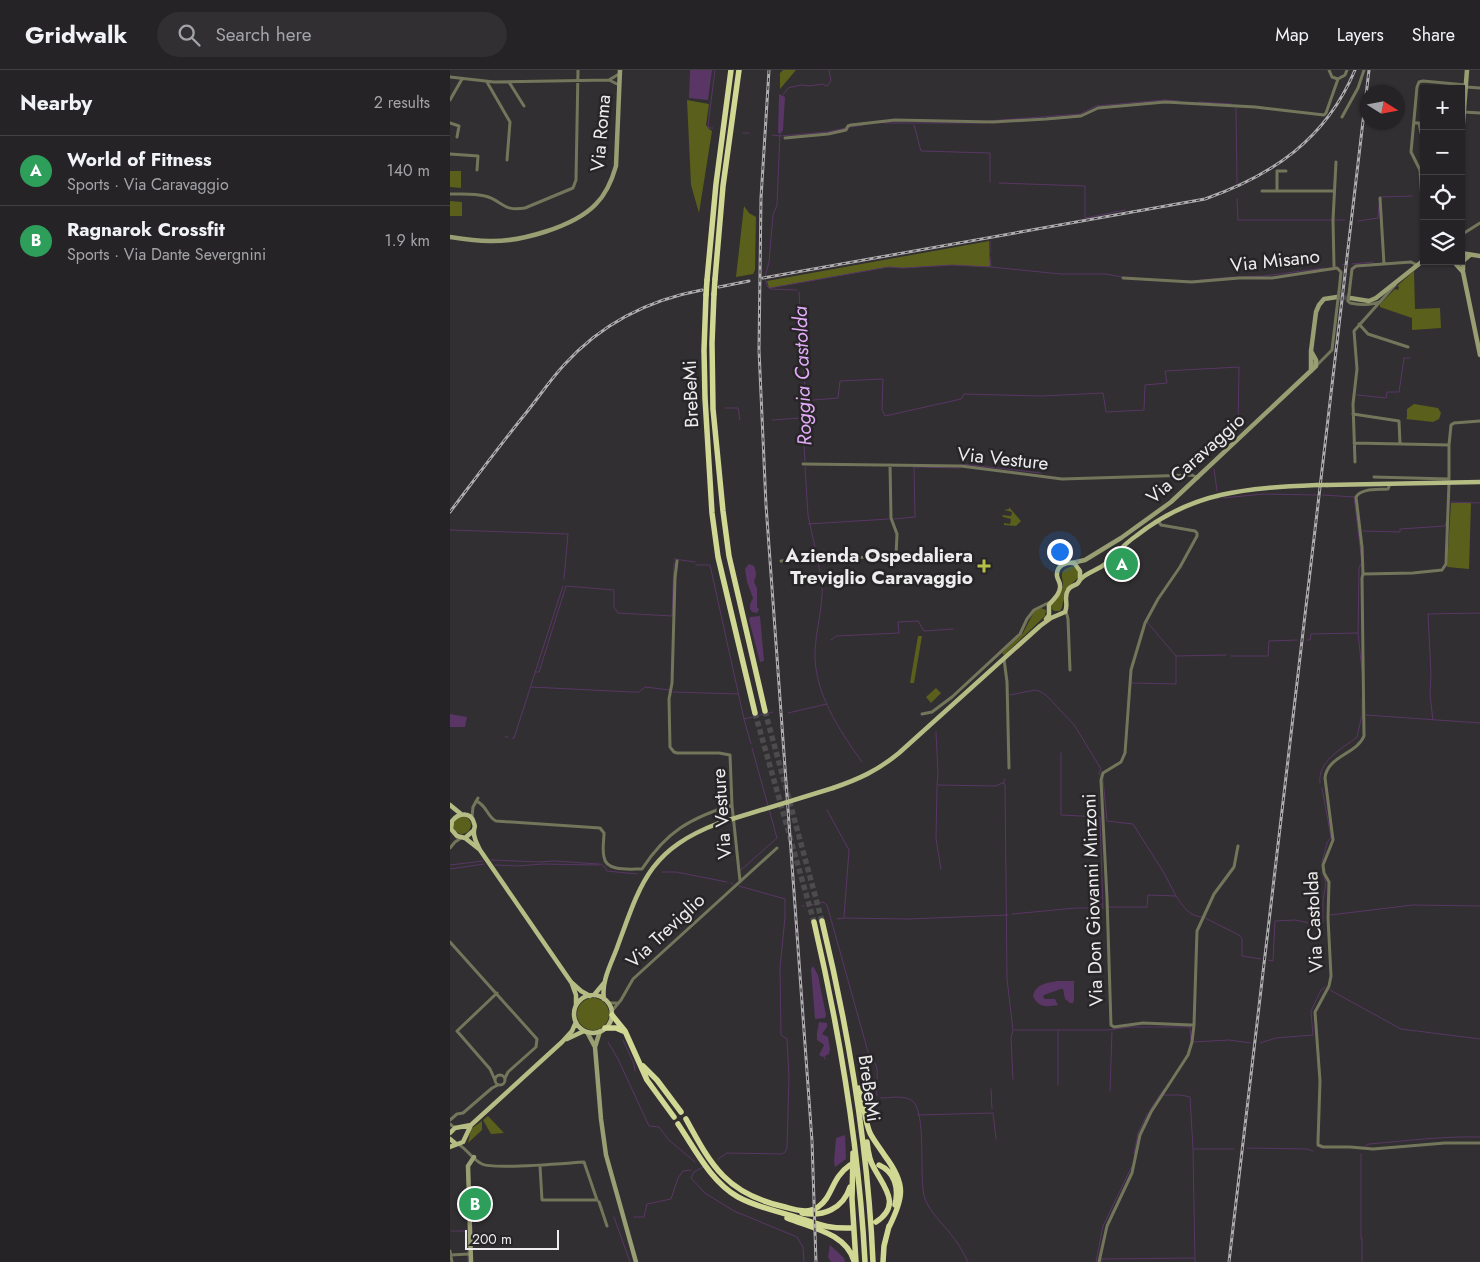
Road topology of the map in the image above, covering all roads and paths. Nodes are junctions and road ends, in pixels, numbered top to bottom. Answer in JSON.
{"nodes":[{"id":1,"x":578,"y":70,"type":"edge"},
{"id":2,"x":731,"y":70,"type":"edge"},
{"id":3,"x":739,"y":70,"type":"edge"},
{"id":4,"x":1329,"y":70,"type":"edge"},
{"id":5,"x":1347,"y":70,"type":"edge"},
{"id":6,"x":1364,"y":70,"type":"edge"},
{"id":7,"x":1467,"y":70,"type":"edge"},
{"id":8,"x":620,"y":72,"type":"edge"},
{"id":9,"x":450,"y":78,"type":"edge"},
{"id":10,"x":462,"y":79,"type":"junction"},
{"id":11,"x":1338,"y":79,"type":"junction"},
{"id":12,"x":609,"y":80,"type":"junction"},
{"id":13,"x":487,"y":81,"type":"junction"},
{"id":14,"x":578,"y":81,"type":"junction"},
{"id":15,"x":509,"y":82,"type":"junction"},
{"id":16,"x":619,"y":85,"type":"junction"},
{"id":17,"x":1466,"y":86,"type":"junction"},
{"id":18,"x":1480,"y":88,"type":"edge"},
{"id":19,"x":1465,"y":99,"type":"edge"},
{"id":20,"x":450,"y":100,"type":"edge"},
{"id":21,"x":524,"y":106,"type":"dead end"},
{"id":22,"x":1465,"y":112,"type":"edge"},
{"id":23,"x":1480,"y":113,"type":"edge"},
{"id":24,"x":1342,"y":117,"type":"dead end"},
{"id":25,"x":450,"y":123,"type":"edge"},
{"id":26,"x":1414,"y":123,"type":"junction"},
{"id":27,"x":1420,"y":130,"type":"edge"},
{"id":28,"x":457,"y":137,"type":"dead end"},
{"id":29,"x":785,"y":138,"type":"dead end"},
{"id":30,"x":450,"y":154,"type":"edge"},
{"id":31,"x":507,"y":160,"type":"dead end"},
{"id":32,"x":1336,"y":162,"type":"dead end"},
{"id":33,"x":477,"y":170,"type":"dead end"},
{"id":34,"x":1286,"y":171,"type":"dead end"},
{"id":35,"x":1262,"y":190,"type":"dead end"},
{"id":36,"x":1277,"y":191,"type":"junction"},
{"id":37,"x":1334,"y":191,"type":"junction"},
{"id":38,"x":450,"y":194,"type":"edge"},
{"id":39,"x":1380,"y":198,"type":"dead end"},
{"id":40,"x":1423,"y":220,"type":"edge"},
{"id":41,"x":1480,"y":222,"type":"edge"},
{"id":42,"x":1467,"y":230,"type":"edge"},
{"id":43,"x":450,"y":238,"type":"edge"},
{"id":44,"x":1465,"y":254,"type":"edge"},
{"id":45,"x":1470,"y":255,"type":"junction"},
{"id":46,"x":1480,"y":256,"type":"edge"},
{"id":47,"x":1420,"y":261,"type":"edge"},
{"id":48,"x":1420,"y":262,"type":"edge"},
{"id":49,"x":1384,"y":264,"type":"junction"},
{"id":50,"x":1415,"y":264,"type":"junction"},
{"id":51,"x":1455,"y":265,"type":"edge"},
{"id":52,"x":1334,"y":266,"type":"dead end"},
{"id":53,"x":1410,"y":269,"type":"junction"},
{"id":54,"x":1463,"y":272,"type":"junction"},
{"id":55,"x":1401,"y":276,"type":"junction"},
{"id":56,"x":1123,"y":278,"type":"dead end"},
{"id":57,"x":1338,"y":296,"type":"junction"},
{"id":58,"x":1349,"y":298,"type":"junction"},
{"id":59,"x":1380,"y":301,"type":"junction"},
{"id":60,"x":1363,"y":305,"type":"junction"},
{"id":61,"x":1367,"y":315,"type":"junction"},
{"id":62,"x":1358,"y":324,"type":"junction"},
{"id":63,"x":1408,"y":347,"type":"dead end"},
{"id":64,"x":1312,"y":353,"type":"junction"},
{"id":65,"x":1480,"y":354,"type":"edge"},
{"id":66,"x":1326,"y":357,"type":"junction"},
{"id":67,"x":1312,"y":362,"type":"junction"},
{"id":68,"x":1316,"y":366,"type":"junction"},
{"id":69,"x":1311,"y":371,"type":"junction"},
{"id":70,"x":1353,"y":414,"type":"junction"},
{"id":71,"x":1480,"y":421,"type":"edge"},
{"id":72,"x":1354,"y":443,"type":"junction"},
{"id":73,"x":1400,"y":444,"type":"junction"},
{"id":74,"x":1449,"y":445,"type":"junction"},
{"id":75,"x":1354,"y":462,"type":"dead end"},
{"id":76,"x":803,"y":464,"type":"dead end"},
{"id":77,"x":890,"y":465,"type":"junction"},
{"id":78,"x":1374,"y":477,"type":"dead end"},
{"id":79,"x":1198,"y":478,"type":"junction"},
{"id":80,"x":1480,"y":482,"type":"edge"},
{"id":81,"x":1449,"y":483,"type":"junction"},
{"id":82,"x":1390,"y":484,"type":"junction"},
{"id":83,"x":1158,"y":520,"type":"junction"},
{"id":84,"x":781,"y":560,"type":"dead end"},
{"id":85,"x":1085,"y":560,"type":"junction"},
{"id":86,"x":677,"y":561,"type":"dead end"},
{"id":87,"x":1072,"y":563,"type":"junction"},
{"id":88,"x":1079,"y":569,"type":"junction"},
{"id":89,"x":1097,"y":570,"type":"junction"},
{"id":90,"x":1363,"y":574,"type":"junction"},
{"id":91,"x":1080,"y":580,"type":"junction"},
{"id":92,"x":1051,"y":602,"type":"junction"},
{"id":93,"x":1039,"y":606,"type":"junction"},
{"id":94,"x":1066,"y":609,"type":"junction"},
{"id":95,"x":1049,"y":610,"type":"junction"},
{"id":96,"x":1058,"y":615,"type":"junction"},
{"id":97,"x":1068,"y":622,"type":"junction"},
{"id":98,"x":1040,"y":626,"type":"junction"},
{"id":99,"x":1003,"y":662,"type":"junction"},
{"id":100,"x":1070,"y":670,"type":"dead end"},
{"id":101,"x":765,"y":711,"type":"tunnel mouth"},
{"id":102,"x":755,"y":713,"type":"tunnel mouth"},
{"id":103,"x":922,"y":714,"type":"dead end"},
{"id":104,"x":1009,"y":768,"type":"dead end"},
{"id":105,"x":450,"y":805,"type":"edge"},
{"id":106,"x":732,"y":805,"type":"junction"},
{"id":107,"x":473,"y":807,"type":"junction"},
{"id":108,"x":450,"y":812,"type":"edge"},
{"id":109,"x":463,"y":814,"type":"junction"},
{"id":110,"x":471,"y":818,"type":"junction"},
{"id":111,"x":452,"y":820,"type":"junction"},
{"id":112,"x":473,"y":831,"type":"junction"},
{"id":113,"x":453,"y":833,"type":"junction"},
{"id":114,"x":463,"y":838,"type":"junction"},
{"id":115,"x":451,"y":846,"type":"edge"},
{"id":116,"x":1238,"y":846,"type":"dead end"},
{"id":117,"x":777,"y":848,"type":"dead end"},
{"id":118,"x":480,"y":850,"type":"junction"},
{"id":119,"x":739,"y":882,"type":"junction"},
{"id":120,"x":822,"y":921,"type":"tunnel mouth"},
{"id":121,"x":814,"y":922,"type":"tunnel mouth"},
{"id":122,"x":450,"y":942,"type":"edge"},
{"id":123,"x":571,"y":982,"type":"junction"},
{"id":124,"x":605,"y":982,"type":"junction"},
{"id":125,"x":497,"y":993,"type":"junction"},
{"id":126,"x":592,"y":996,"type":"junction"},
{"id":127,"x":606,"y":1001,"type":"junction"},
{"id":128,"x":618,"y":1003,"type":"junction"},
{"id":129,"x":576,"y":1006,"type":"junction"},
{"id":130,"x":611,"y":1013,"type":"junction"},
{"id":131,"x":576,"y":1022,"type":"junction"},
{"id":132,"x":1194,"y":1025,"type":"junction"},
{"id":133,"x":602,"y":1030,"type":"junction"},
{"id":134,"x":586,"y":1031,"type":"junction"},
{"id":135,"x":627,"y":1034,"type":"junction"},
{"id":136,"x":562,"y":1042,"type":"junction"},
{"id":137,"x":595,"y":1047,"type":"junction"},
{"id":138,"x":641,"y":1064,"type":"junction"},
{"id":139,"x":508,"y":1072,"type":"junction"},
{"id":140,"x":492,"y":1073,"type":"junction"},
{"id":141,"x":500,"y":1075,"type":"junction"},
{"id":142,"x":505,"y":1078,"type":"junction"},
{"id":143,"x":854,"y":1078,"type":"junction"},
{"id":144,"x":496,"y":1082,"type":"junction"},
{"id":145,"x":857,"y":1098,"type":"junction"},
{"id":146,"x":681,"y":1112,"type":"dead end"},
{"id":147,"x":851,"y":1114,"type":"junction"},
{"id":148,"x":674,"y":1117,"type":"dead end"},
{"id":149,"x":686,"y":1119,"type":"dead end"},
{"id":150,"x":450,"y":1120,"type":"edge"},
{"id":151,"x":450,"y":1124,"type":"edge"},
{"id":152,"x":678,"y":1124,"type":"dead end"},
{"id":153,"x":472,"y":1125,"type":"junction"},
{"id":154,"x":457,"y":1128,"type":"junction"},
{"id":155,"x":450,"y":1133,"type":"edge"},
{"id":156,"x":450,"y":1139,"type":"edge"},
{"id":157,"x":465,"y":1139,"type":"junction"},
{"id":158,"x":1480,"y":1143,"type":"edge"},
{"id":159,"x":457,"y":1144,"type":"junction"},
{"id":160,"x":450,"y":1147,"type":"edge"},
{"id":161,"x":466,"y":1149,"type":"junction"},
{"id":162,"x":474,"y":1157,"type":"junction"},
{"id":163,"x":850,"y":1165,"type":"dead end"},
{"id":164,"x":879,"y":1165,"type":"dead end"},
{"id":165,"x":540,"y":1166,"type":"junction"},
{"id":166,"x":852,"y":1178,"type":"junction"},
{"id":167,"x":599,"y":1202,"type":"dead end"},
{"id":168,"x":783,"y":1207,"type":"junction"},
{"id":169,"x":765,"y":1208,"type":"junction"},
{"id":170,"x":876,"y":1222,"type":"dead end"},
{"id":171,"x":607,"y":1226,"type":"dead end"},
{"id":172,"x":852,"y":1228,"type":"dead end"},
{"id":173,"x":889,"y":1228,"type":"junction"},
{"id":174,"x":450,"y":1253,"type":"edge"},
{"id":175,"x":468,"y":1254,"type":"junction"},
{"id":176,"x":452,"y":1262,"type":"edge"},
{"id":177,"x":471,"y":1262,"type":"edge"},
{"id":178,"x":636,"y":1262,"type":"edge"},
{"id":179,"x":855,"y":1262,"type":"edge"},
{"id":180,"x":865,"y":1262,"type":"edge"},
{"id":181,"x":873,"y":1262,"type":"edge"},
{"id":182,"x":883,"y":1262,"type":"edge"},
{"id":183,"x":1099,"y":1262,"type":"edge"}],
"edges":[{"from":1,"to":14,"type":"street"},
{"from":2,"to":102,"type":"highway","name":"BreBeMi","bridge":true},
{"from":3,"to":101,"type":"highway","name":"BreBeMi","bridge":true},
{"from":4,"to":11,"type":"street"},
{"from":5,"to":11,"type":"street"},
{"from":6,"to":24,"type":"street"},
{"from":7,"to":17,"type":"street"},
{"from":8,"to":12,"type":"street","name":"Via Roma"},
{"from":8,"to":16,"type":"street","name":"Via Roma"},
{"from":9,"to":10,"type":"street","name":"Via Roma"},
{"from":10,"to":13,"type":"street","name":"Via Roma"},
{"from":10,"to":20,"type":"street"},
{"from":11,"to":29,"type":"street"},
{"from":12,"to":14,"type":"street","name":"Via Roma"},
{"from":12,"to":16,"type":"street","name":"Via Roma"},
{"from":13,"to":15,"type":"street","name":"Via Roma"},
{"from":13,"to":31,"type":"street"},
{"from":14,"to":15,"type":"street","name":"Via Roma"},
{"from":14,"to":38,"type":"street"},
{"from":15,"to":21,"type":"street"},
{"from":16,"to":43,"type":"street","name":"Via Roma"},
{"from":17,"to":18,"type":"street"},
{"from":17,"to":19,"type":"street"},
{"from":17,"to":26,"type":"street"},
{"from":22,"to":23,"type":"street"},
{"from":25,"to":28,"type":"street"},
{"from":26,"to":27,"type":"street"},
{"from":26,"to":40,"type":"street"},
{"from":30,"to":33,"type":"street"},
{"from":32,"to":37,"type":"street"},
{"from":34,"to":36,"type":"street"},
{"from":35,"to":36,"type":"street"},
{"from":36,"to":37,"type":"street"},
{"from":37,"to":52,"type":"street"},
{"from":39,"to":49,"type":"street"},
{"from":41,"to":42,"type":"street"},
{"from":44,"to":45,"type":"street"},
{"from":45,"to":46,"type":"street"},
{"from":45,"to":54,"type":"street"},
{"from":47,"to":50,"type":"street"},
{"from":48,"to":53,"type":"street"},
{"from":49,"to":50,"type":"street"},
{"from":49,"to":58,"type":"street"},
{"from":50,"to":53,"type":"street"},
{"from":51,"to":54,"type":"street"},
{"from":53,"to":55,"type":"street"},
{"from":54,"to":65,"type":"street"},
{"from":55,"to":58,"type":"street"},
{"from":55,"to":59,"type":"street"},
{"from":56,"to":57,"type":"street","name":"Via Misano"},
{"from":57,"to":64,"type":"street"},
{"from":57,"to":66,"type":"street","name":"Via Misano"},
{"from":58,"to":60,"type":"street"},
{"from":59,"to":60,"type":"street"},
{"from":59,"to":61,"type":"street"},
{"from":60,"to":61,"type":"street"},
{"from":61,"to":62,"type":"street"},
{"from":62,"to":63,"type":"street"},
{"from":62,"to":70,"type":"street"},
{"from":64,"to":66,"type":"street"},
{"from":64,"to":67,"type":"street"},
{"from":64,"to":68,"type":"street"},
{"from":66,"to":68,"type":"street","name":"Via Misano"},
{"from":67,"to":68,"type":"street"},
{"from":67,"to":69,"type":"street"},
{"from":68,"to":69,"type":"street","name":"Via Caravaggio"},
{"from":69,"to":79,"type":"street","name":"Via Caravaggio"},
{"from":70,"to":72,"type":"street"},
{"from":70,"to":73,"type":"street"},
{"from":71,"to":74,"type":"street"},
{"from":72,"to":73,"type":"street"},
{"from":72,"to":75,"type":"street"},
{"from":73,"to":74,"type":"street"},
{"from":74,"to":78,"type":"street"},
{"from":76,"to":77,"type":"street","name":"Via Vesture"},
{"from":77,"to":79,"type":"street","name":"Via Vesture"},
{"from":77,"to":84,"type":"street"},
{"from":79,"to":85,"type":"street","name":"Via Caravaggio"},
{"from":80,"to":81,"type":"main road","name":"Via Caravaggio"},
{"from":81,"to":82,"type":"main road","name":"Via Caravaggio"},
{"from":81,"to":90,"type":"street"},
{"from":82,"to":83,"type":"main road","name":"Via Caravaggio","bridge":true},
{"from":82,"to":90,"type":"street"},
{"from":83,"to":89,"type":"main road","name":"Via Caravaggio"},
{"from":83,"to":132,"type":"street","name":"Via Don Giovanni Minzoni"},
{"from":85,"to":87,"type":"street","name":"Via Caravaggio"},
{"from":85,"to":88,"type":"street","name":"Via Caravaggio"},
{"from":86,"to":106,"type":"street","name":"Via Vesture"},
{"from":87,"to":88,"type":"main road"},
{"from":87,"to":92,"type":"main road"},
{"from":88,"to":89,"type":"main road"},
{"from":88,"to":91,"type":"main road"},
{"from":89,"to":91,"type":"main road","name":"Via Caravaggio"},
{"from":90,"to":158,"type":"street","name":"Via Castolda"},
{"from":91,"to":94,"type":"main road","name":"Via Caravaggio"},
{"from":92,"to":93,"type":"street"},
{"from":92,"to":95,"type":"main road"},
{"from":93,"to":95,"type":"street"},
{"from":93,"to":103,"type":"street"},
{"from":94,"to":96,"type":"main road"},
{"from":94,"to":97,"type":"street","name":"Via Caravaggio"},
{"from":95,"to":96,"type":"main road"},
{"from":95,"to":98,"type":"main road"},
{"from":96,"to":97,"type":"street"},
{"from":96,"to":98,"type":"main road"},
{"from":97,"to":100,"type":"street","name":"Via Caravaggio"},
{"from":98,"to":99,"type":"main road"},
{"from":99,"to":104,"type":"street"},
{"from":99,"to":124,"type":"main road","bridge":true},
{"from":105,"to":109,"type":"main road"},
{"from":106,"to":107,"type":"street"},
{"from":106,"to":119,"type":"street","name":"Via Vesture"},
{"from":107,"to":109,"type":"street"},
{"from":107,"to":110,"type":"street"},
{"from":108,"to":111,"type":"main road"},
{"from":109,"to":110,"type":"main road"},
{"from":109,"to":111,"type":"main road"},
{"from":110,"to":112,"type":"main road"},
{"from":111,"to":113,"type":"main road"},
{"from":112,"to":114,"type":"main road"},
{"from":112,"to":118,"type":"main road"},
{"from":113,"to":114,"type":"main road"},
{"from":113,"to":115,"type":"street"},
{"from":114,"to":115,"type":"street"},
{"from":114,"to":118,"type":"main road"},
{"from":116,"to":132,"type":"street"},
{"from":117,"to":119,"type":"street"},
{"from":118,"to":123,"type":"main road"},
{"from":119,"to":128,"type":"street","name":"Via Treviglio"},
{"from":120,"to":143,"type":"highway","name":"BreBeMi"},
{"from":121,"to":147,"type":"highway","name":"BreBeMi"},
{"from":122,"to":125,"type":"street"},
{"from":123,"to":126,"type":"main road"},
{"from":123,"to":129,"type":"main road"},
{"from":124,"to":126,"type":"main road"},
{"from":124,"to":127,"type":"main road"},
{"from":125,"to":139,"type":"street"},
{"from":125,"to":140,"type":"street"},
{"from":126,"to":127,"type":"main road"},
{"from":126,"to":129,"type":"main road"},
{"from":127,"to":128,"type":"street"},
{"from":127,"to":130,"type":"main road"},
{"from":128,"to":130,"type":"street","name":"Via Treviglio"},
{"from":129,"to":131,"type":"main road"},
{"from":130,"to":133,"type":"main road"},
{"from":130,"to":135,"type":"highway"},
{"from":131,"to":134,"type":"main road"},
{"from":131,"to":136,"type":"main road"},
{"from":132,"to":183,"type":"street"},
{"from":133,"to":134,"type":"main road"},
{"from":133,"to":135,"type":"highway"},
{"from":133,"to":137,"type":"street"},
{"from":134,"to":136,"type":"main road"},
{"from":134,"to":137,"type":"street"},
{"from":135,"to":138,"type":"highway"},
{"from":136,"to":153,"type":"main road"},
{"from":137,"to":178,"type":"street"},
{"from":138,"to":146,"type":"highway"},
{"from":138,"to":148,"type":"highway"},
{"from":139,"to":141,"type":"street"},
{"from":139,"to":142,"type":"street"},
{"from":140,"to":141,"type":"street"},
{"from":140,"to":144,"type":"street"},
{"from":141,"to":142,"type":"street"},
{"from":141,"to":144,"type":"street"},
{"from":142,"to":144,"type":"street"},
{"from":143,"to":145,"type":"highway","name":"BreBeMi"},
{"from":143,"to":173,"type":"highway"},
{"from":144,"to":150,"type":"street"},
{"from":145,"to":170,"type":"highway"},
{"from":145,"to":181,"type":"highway","name":"BreBeMi"},
{"from":147,"to":166,"type":"highway"},
{"from":147,"to":180,"type":"highway","name":"BreBeMi"},
{"from":149,"to":168,"type":"highway"},
{"from":151,"to":154,"type":"street"},
{"from":152,"to":169,"type":"highway"},
{"from":153,"to":154,"type":"main road"},
{"from":153,"to":157,"type":"main road"},
{"from":154,"to":155,"type":"main road"},
{"from":154,"to":157,"type":"main road"},
{"from":156,"to":159,"type":"main road"},
{"from":157,"to":159,"type":"main road"},
{"from":157,"to":161,"type":"street"},
{"from":159,"to":160,"type":"main road"},
{"from":159,"to":161,"type":"street"},
{"from":161,"to":162,"type":"street"},
{"from":162,"to":165,"type":"street"},
{"from":162,"to":175,"type":"street"},
{"from":163,"to":168,"type":"highway"},
{"from":164,"to":173,"type":"highway"},
{"from":165,"to":165,"type":"street"},
{"from":166,"to":168,"type":"highway"},
{"from":166,"to":179,"type":"highway"},
{"from":167,"to":171,"type":"street"},
{"from":169,"to":172,"type":"highway"},
{"from":169,"to":179,"type":"highway"},
{"from":173,"to":182,"type":"highway"},
{"from":174,"to":175,"type":"street"},
{"from":174,"to":176,"type":"street"},
{"from":175,"to":177,"type":"street"}]}
